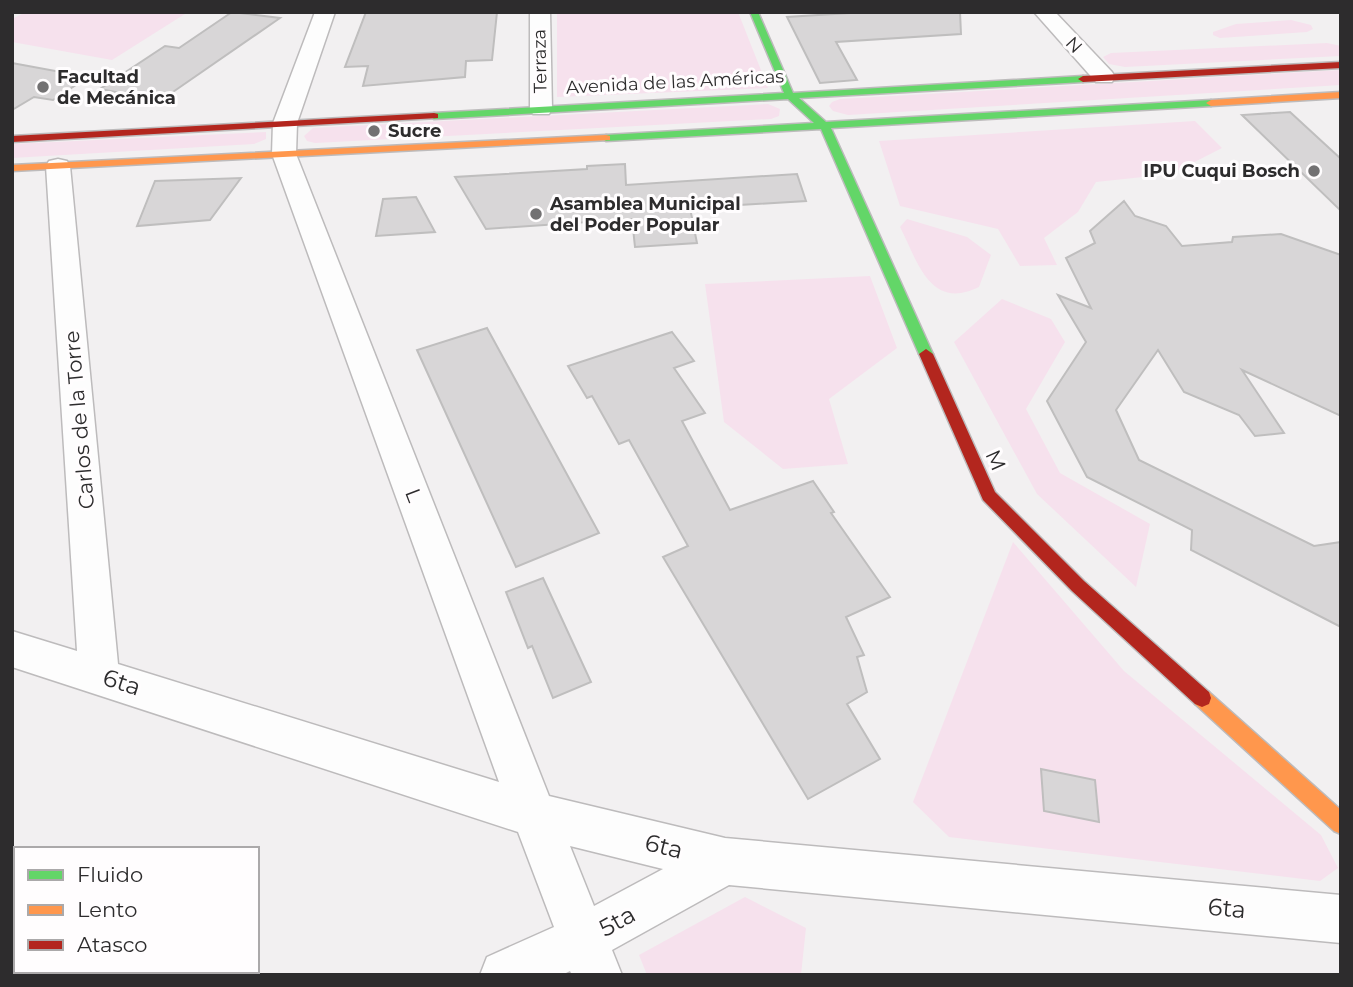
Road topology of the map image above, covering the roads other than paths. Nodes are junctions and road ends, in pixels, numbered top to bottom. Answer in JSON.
{"nodes":[{"id":1,"x":325,"y":12,"type":"edge"},
{"id":2,"x":540,"y":12,"type":"edge"},
{"id":3,"x":754,"y":12,"type":"edge"},
{"id":4,"x":1044,"y":12,"type":"edge"},
{"id":5,"x":1341,"y":65,"type":"edge"},
{"id":6,"x":1104,"y":78,"type":"junction"},
{"id":7,"x":789,"y":94,"type":"junction"},
{"id":8,"x":1341,"y":95,"type":"edge"},
{"id":9,"x":541,"y":109,"type":"junction"},
{"id":10,"x":825,"y":127,"type":"junction"},
{"id":11,"x":12,"y":139,"type":"edge"},
{"id":12,"x":284,"y":139,"type":"junction"},
{"id":13,"x":58,"y":166,"type":"junction"},
{"id":14,"x":12,"y":168,"type":"edge"},
{"id":15,"x":12,"y":649,"type":"edge"},
{"id":16,"x":99,"y":675,"type":"junction"},
{"id":17,"x":534,"y":815,"type":"junction"},
{"id":18,"x":1341,"y":824,"type":"edge"},
{"id":19,"x":725,"y":861,"type":"junction"},
{"id":20,"x":1341,"y":919,"type":"edge"},
{"id":21,"x":591,"y":957,"type":"edge"},
{"id":22,"x":505,"y":975,"type":"edge"}],
"edges":[{"from":1,"to":12,"type":"street"},
{"from":2,"to":9,"type":"street","name":"Terraza"},
{"from":3,"to":7,"type":"main road","name":"M"},
{"from":4,"to":6,"type":"street","name":"N"},
{"from":5,"to":6,"type":"main road","name":"Avenida de las Américas"},
{"from":6,"to":7,"type":"main road","name":"Avenida de las Américas"},
{"from":7,"to":9,"type":"main road","name":"Avenida de las Américas"},
{"from":7,"to":10,"type":"main road","name":"M"},
{"from":8,"to":10,"type":"main road","name":"Avenida de las Américas"},
{"from":9,"to":12,"type":"main road","name":"Avenida de las Américas"},
{"from":10,"to":12,"type":"main road","name":"Avenida de las Américas"},
{"from":10,"to":18,"type":"main road","name":"M"},
{"from":11,"to":12,"type":"main road","name":"Avenida de las Américas"},
{"from":12,"to":13,"type":"main road","name":"Avenida de las Américas"},
{"from":12,"to":17,"type":"street","name":"L"},
{"from":13,"to":14,"type":"main road","name":"Avenida de las Américas"},
{"from":13,"to":16,"type":"street","name":"Carlos de la Torre"},
{"from":15,"to":16,"type":"street","name":"6ta"},
{"from":16,"to":17,"type":"street","name":"6ta"},
{"from":17,"to":19,"type":"street","name":"6ta"},
{"from":17,"to":21,"type":"street","name":"L"},
{"from":19,"to":20,"type":"street","name":"6ta"},
{"from":19,"to":21,"type":"street","name":"5ta"},
{"from":21,"to":22,"type":"street","name":"5ta"}]}
